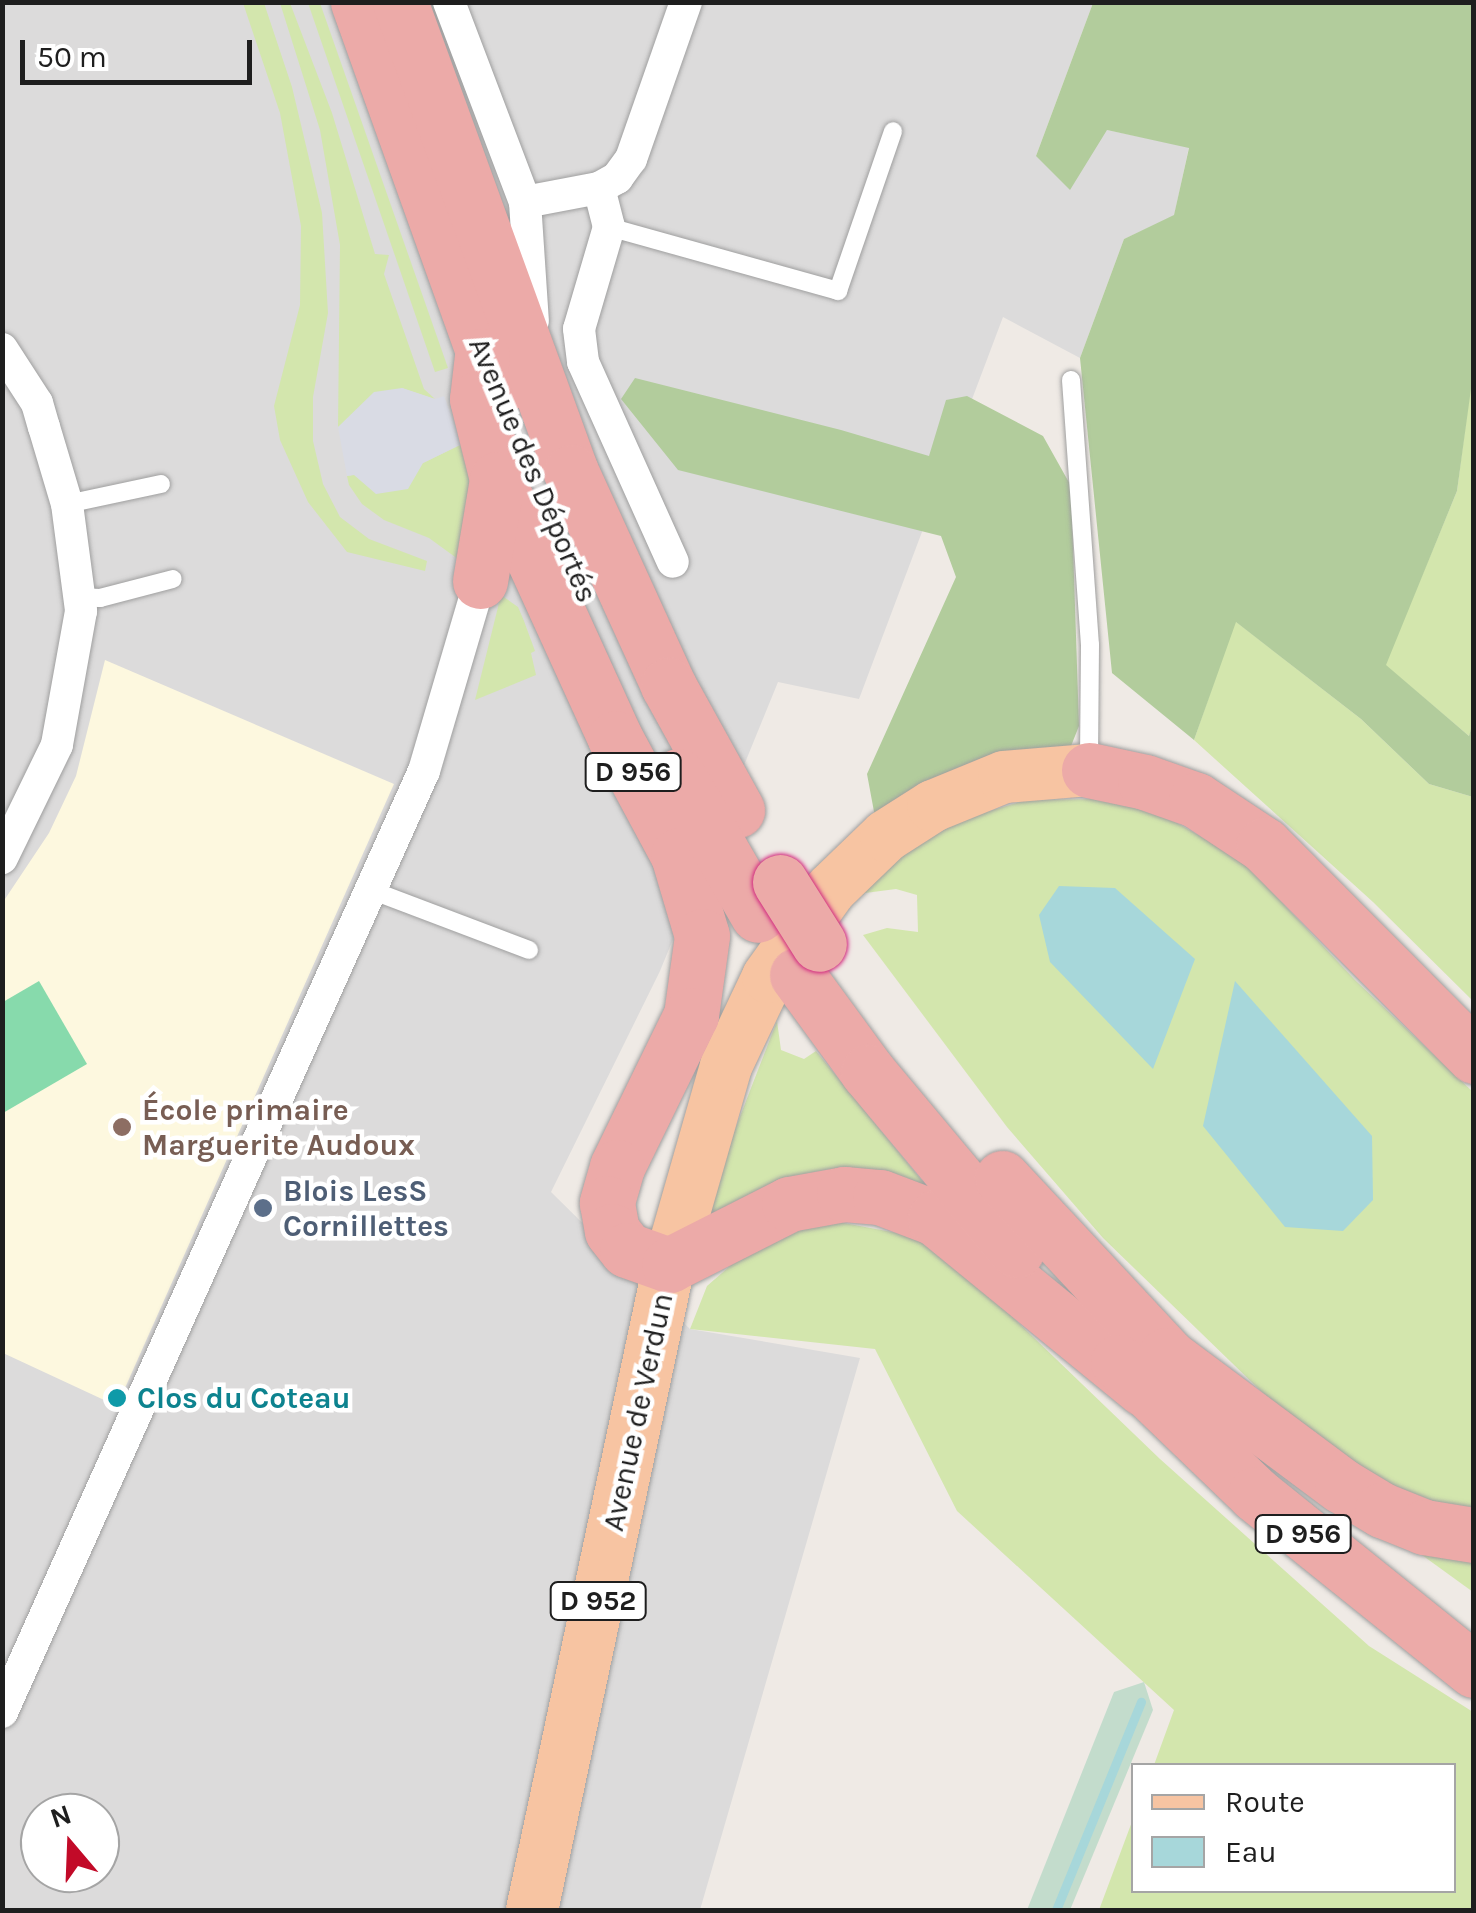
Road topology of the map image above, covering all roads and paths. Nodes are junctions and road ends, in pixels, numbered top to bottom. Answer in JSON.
{"nodes":[{"id":1,"x":358,"y":2,"type":"edge"},
{"id":2,"x":400,"y":2,"type":"edge"},
{"id":3,"x":449,"y":2,"type":"edge"},
{"id":4,"x":686,"y":2,"type":"edge"},
{"id":5,"x":892,"y":131,"type":"dead end"},
{"id":6,"x":599,"y":188,"type":"junction"},
{"id":7,"x":525,"y":202,"type":"junction"},
{"id":8,"x":609,"y":227,"type":"junction"},
{"id":9,"x":2,"y":349,"type":"edge"},
{"id":10,"x":1071,"y":380,"type":"dead end"},
{"id":11,"x":514,"y":419,"type":"junction"},
{"id":12,"x":161,"y":484,"type":"dead end"},
{"id":13,"x":67,"y":504,"type":"junction"},
{"id":14,"x":673,"y":562,"type":"dead end"},
{"id":15,"x":536,"y":573,"type":"junction"},
{"id":16,"x":173,"y":580,"type":"dead end"},
{"id":17,"x":480,"y":581,"type":"junction"},
{"id":18,"x":79,"y":597,"type":"junction"},
{"id":19,"x":1089,"y":770,"type":"junction"},
{"id":20,"x":2,"y":858,"type":"edge"},
{"id":21,"x":371,"y":890,"type":"junction"},
{"id":22,"x":529,"y":950,"type":"dead end"},
{"id":23,"x":1474,"y":1056,"type":"edge"},
{"id":24,"x":668,"y":1266,"type":"junction"},
{"id":25,"x":1150,"y":1368,"type":"junction"},
{"id":26,"x":1474,"y":1536,"type":"edge"},
{"id":27,"x":1474,"y":1626,"type":"edge"},
{"id":28,"x":1474,"y":1670,"type":"edge"},
{"id":29,"x":2,"y":1712,"type":"edge"},
{"id":30,"x":532,"y":1910,"type":"edge"}],
"edges":[{"from":1,"to":11,"type":"highway","name":"Avenue des Déportés","number":"D 956"},
{"from":2,"to":11,"type":"highway","name":"Avenue des Déportés","number":"D 956"},
{"from":3,"to":7,"type":"street","name":"Avenue des Déportés"},
{"from":4,"to":6,"type":"street"},
{"from":5,"to":8,"type":"lane"},
{"from":6,"to":7,"type":"street"},
{"from":6,"to":8,"type":"street"},
{"from":7,"to":11,"type":"street","name":"Avenue des Déportés"},
{"from":8,"to":14,"type":"street"},
{"from":9,"to":13,"type":"street"},
{"from":10,"to":19,"type":"lane"},
{"from":11,"to":15,"type":"highway","number":"D 956"},
{"from":11,"to":17,"type":"highway"},
{"from":11,"to":25,"type":"highway","name":"Avenue des Déportés","number":"D 956","bridge":true},
{"from":12,"to":13,"type":"lane"},
{"from":13,"to":18,"type":"street"},
{"from":15,"to":17,"type":"highway"},
{"from":15,"to":24,"type":"highway","number":"D 956"},
{"from":16,"to":18,"type":"lane"},
{"from":17,"to":21,"type":"street"},
{"from":18,"to":20,"type":"street"},
{"from":19,"to":23,"type":"highway"},
{"from":19,"to":24,"type":"main road","name":"Avenue de Verdun"},
{"from":21,"to":22,"type":"lane"},
{"from":21,"to":29,"type":"street"},
{"from":24,"to":25,"type":"highway","number":"D 956"},
{"from":24,"to":30,"type":"main road","name":"Avenue de Verdun","number":"D 952"},
{"from":25,"to":26,"type":"highway","number":"D 956"},
{"from":25,"to":27,"type":"highway","number":"D 956"},
{"from":25,"to":28,"type":"highway","number":"D 956"}]}
